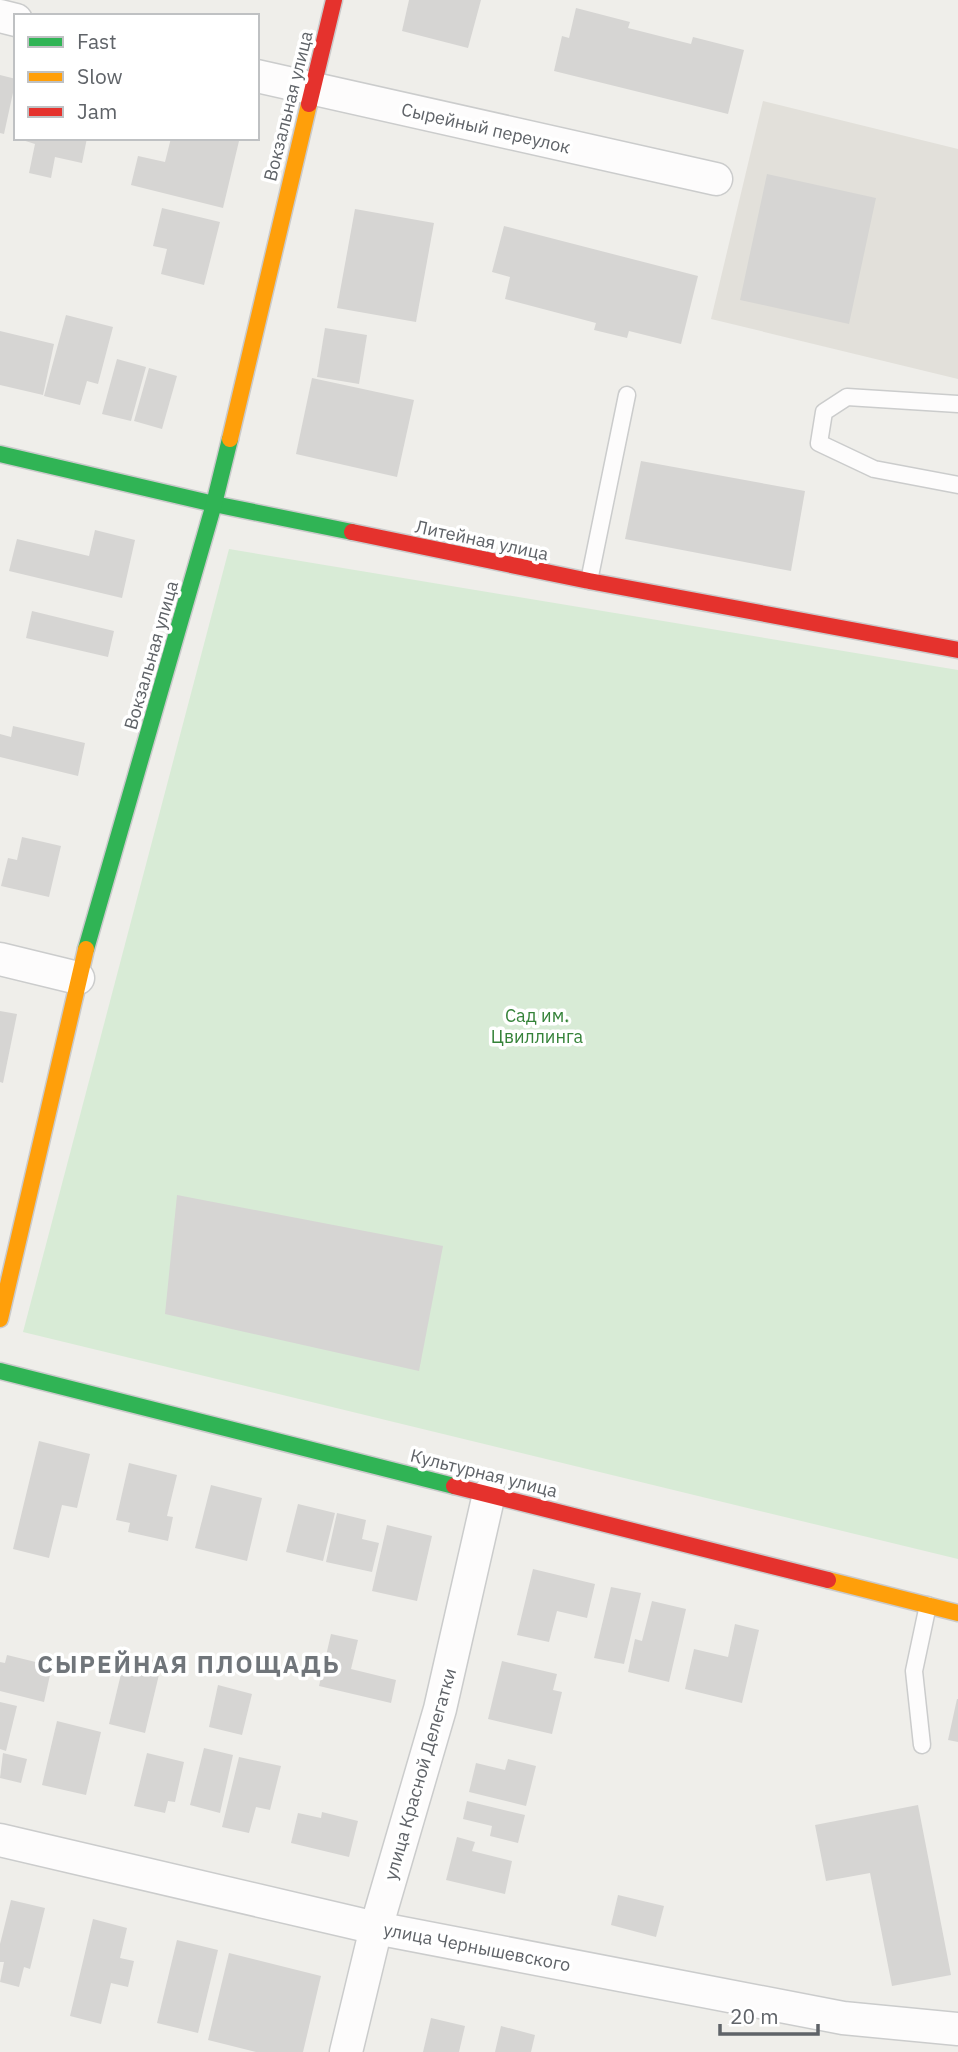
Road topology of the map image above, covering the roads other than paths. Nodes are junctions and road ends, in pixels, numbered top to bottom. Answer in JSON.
{"nodes":[{"id":1,"x":334,"y":0,"type":"edge"},
{"id":2,"x":259,"y":76,"type":"edge"},
{"id":3,"x":311,"y":88,"type":"junction"},
{"id":4,"x":716,"y":179,"type":"dead end"},
{"id":5,"x":627,"y":395,"type":"dead end"},
{"id":6,"x":958,"y":404,"type":"edge"},
{"id":7,"x":0,"y":454,"type":"edge"},
{"id":8,"x":958,"y":485,"type":"edge"},
{"id":9,"x":214,"y":504,"type":"junction"},
{"id":10,"x":589,"y":581,"type":"junction"},
{"id":11,"x":958,"y":647,"type":"edge"},
{"id":12,"x":0,"y":959,"type":"edge"},
{"id":13,"x":78,"y":978,"type":"junction"},
{"id":14,"x":0,"y":1319,"type":"edge"},
{"id":15,"x":0,"y":1371,"type":"edge"},
{"id":16,"x":489,"y":1494,"type":"junction"},
{"id":17,"x":928,"y":1605,"type":"junction"},
{"id":18,"x":958,"y":1613,"type":"edge"},
{"id":19,"x":922,"y":1745,"type":"dead end"},
{"id":20,"x":0,"y":1840,"type":"edge"},
{"id":21,"x":376,"y":1928,"type":"junction"},
{"id":22,"x":958,"y":2029,"type":"edge"},
{"id":23,"x":346,"y":2052,"type":"edge"}],
"edges":[{"from":1,"to":3,"type":"street","name":"Вокзальная улица"},
{"from":2,"to":3,"type":"street","name":"Сырейный переулок"},
{"from":3,"to":4,"type":"street","name":"Сырейный переулок"},
{"from":3,"to":9,"type":"street","name":"Вокзальная улица"},
{"from":5,"to":10,"type":"lane"},
{"from":6,"to":8,"type":"lane"},
{"from":7,"to":9,"type":"street","name":"Литейная улица"},
{"from":9,"to":10,"type":"street","name":"Литейная улица"},
{"from":9,"to":13,"type":"street","name":"Вокзальная улица"},
{"from":10,"to":11,"type":"street","name":"Литейная улица"},
{"from":12,"to":13,"type":"street"},
{"from":13,"to":14,"type":"street","name":"Вокзальная улица"},
{"from":15,"to":16,"type":"street","name":"Культурная улица"},
{"from":16,"to":17,"type":"street","name":"Культурная улица"},
{"from":16,"to":21,"type":"street","name":"улица Красной Делегатки"},
{"from":17,"to":18,"type":"street","name":"Культурная улица"},
{"from":17,"to":19,"type":"lane"},
{"from":20,"to":21,"type":"street","name":"улица Чернышевского"},
{"from":21,"to":22,"type":"street","name":"улица Чернышевского"},
{"from":21,"to":23,"type":"street","name":"улица Красной Делегатки"}]}
